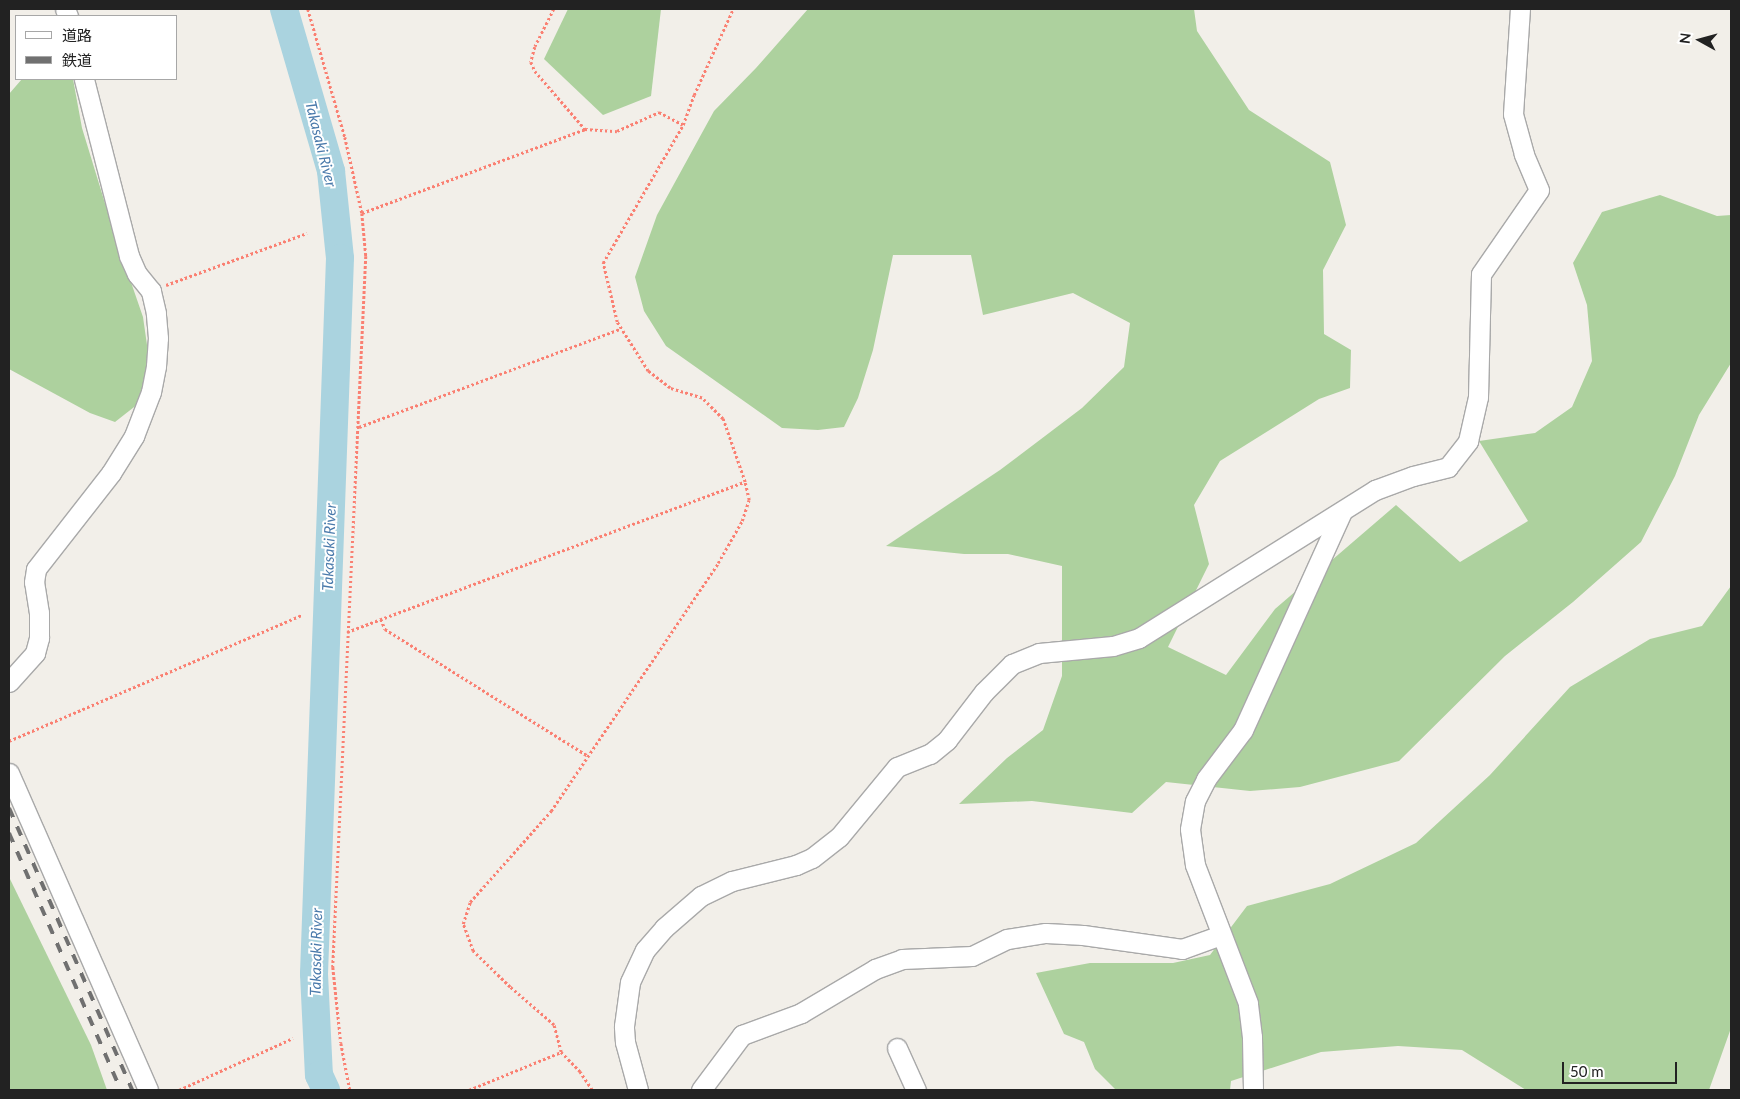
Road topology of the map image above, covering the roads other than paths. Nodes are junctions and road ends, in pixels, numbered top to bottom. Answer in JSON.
{"nodes":[{"id":1,"x":1520,"y":9,"type":"edge"},
{"id":2,"x":84,"y":80,"type":"edge"},
{"id":3,"x":1342,"y":512,"type":"junction"},
{"id":4,"x":9,"y":682,"type":"edge"},
{"id":5,"x":9,"y":773,"type":"edge"},
{"id":6,"x":1221,"y":935,"type":"junction"},
{"id":7,"x":897,"y":1048,"type":"dead end"},
{"id":8,"x":148,"y":1090,"type":"edge"},
{"id":9,"x":638,"y":1090,"type":"edge"},
{"id":10,"x":701,"y":1090,"type":"edge"},
{"id":11,"x":916,"y":1090,"type":"edge"},
{"id":12,"x":1253,"y":1090,"type":"edge"}],
"edges":[{"from":1,"to":3,"type":"street"},
{"from":2,"to":4,"type":"street"},
{"from":3,"to":6,"type":"street"},
{"from":3,"to":9,"type":"street"},
{"from":5,"to":8,"type":"street"},
{"from":6,"to":10,"type":"street"},
{"from":6,"to":12,"type":"street"},
{"from":7,"to":11,"type":"street"}]}
